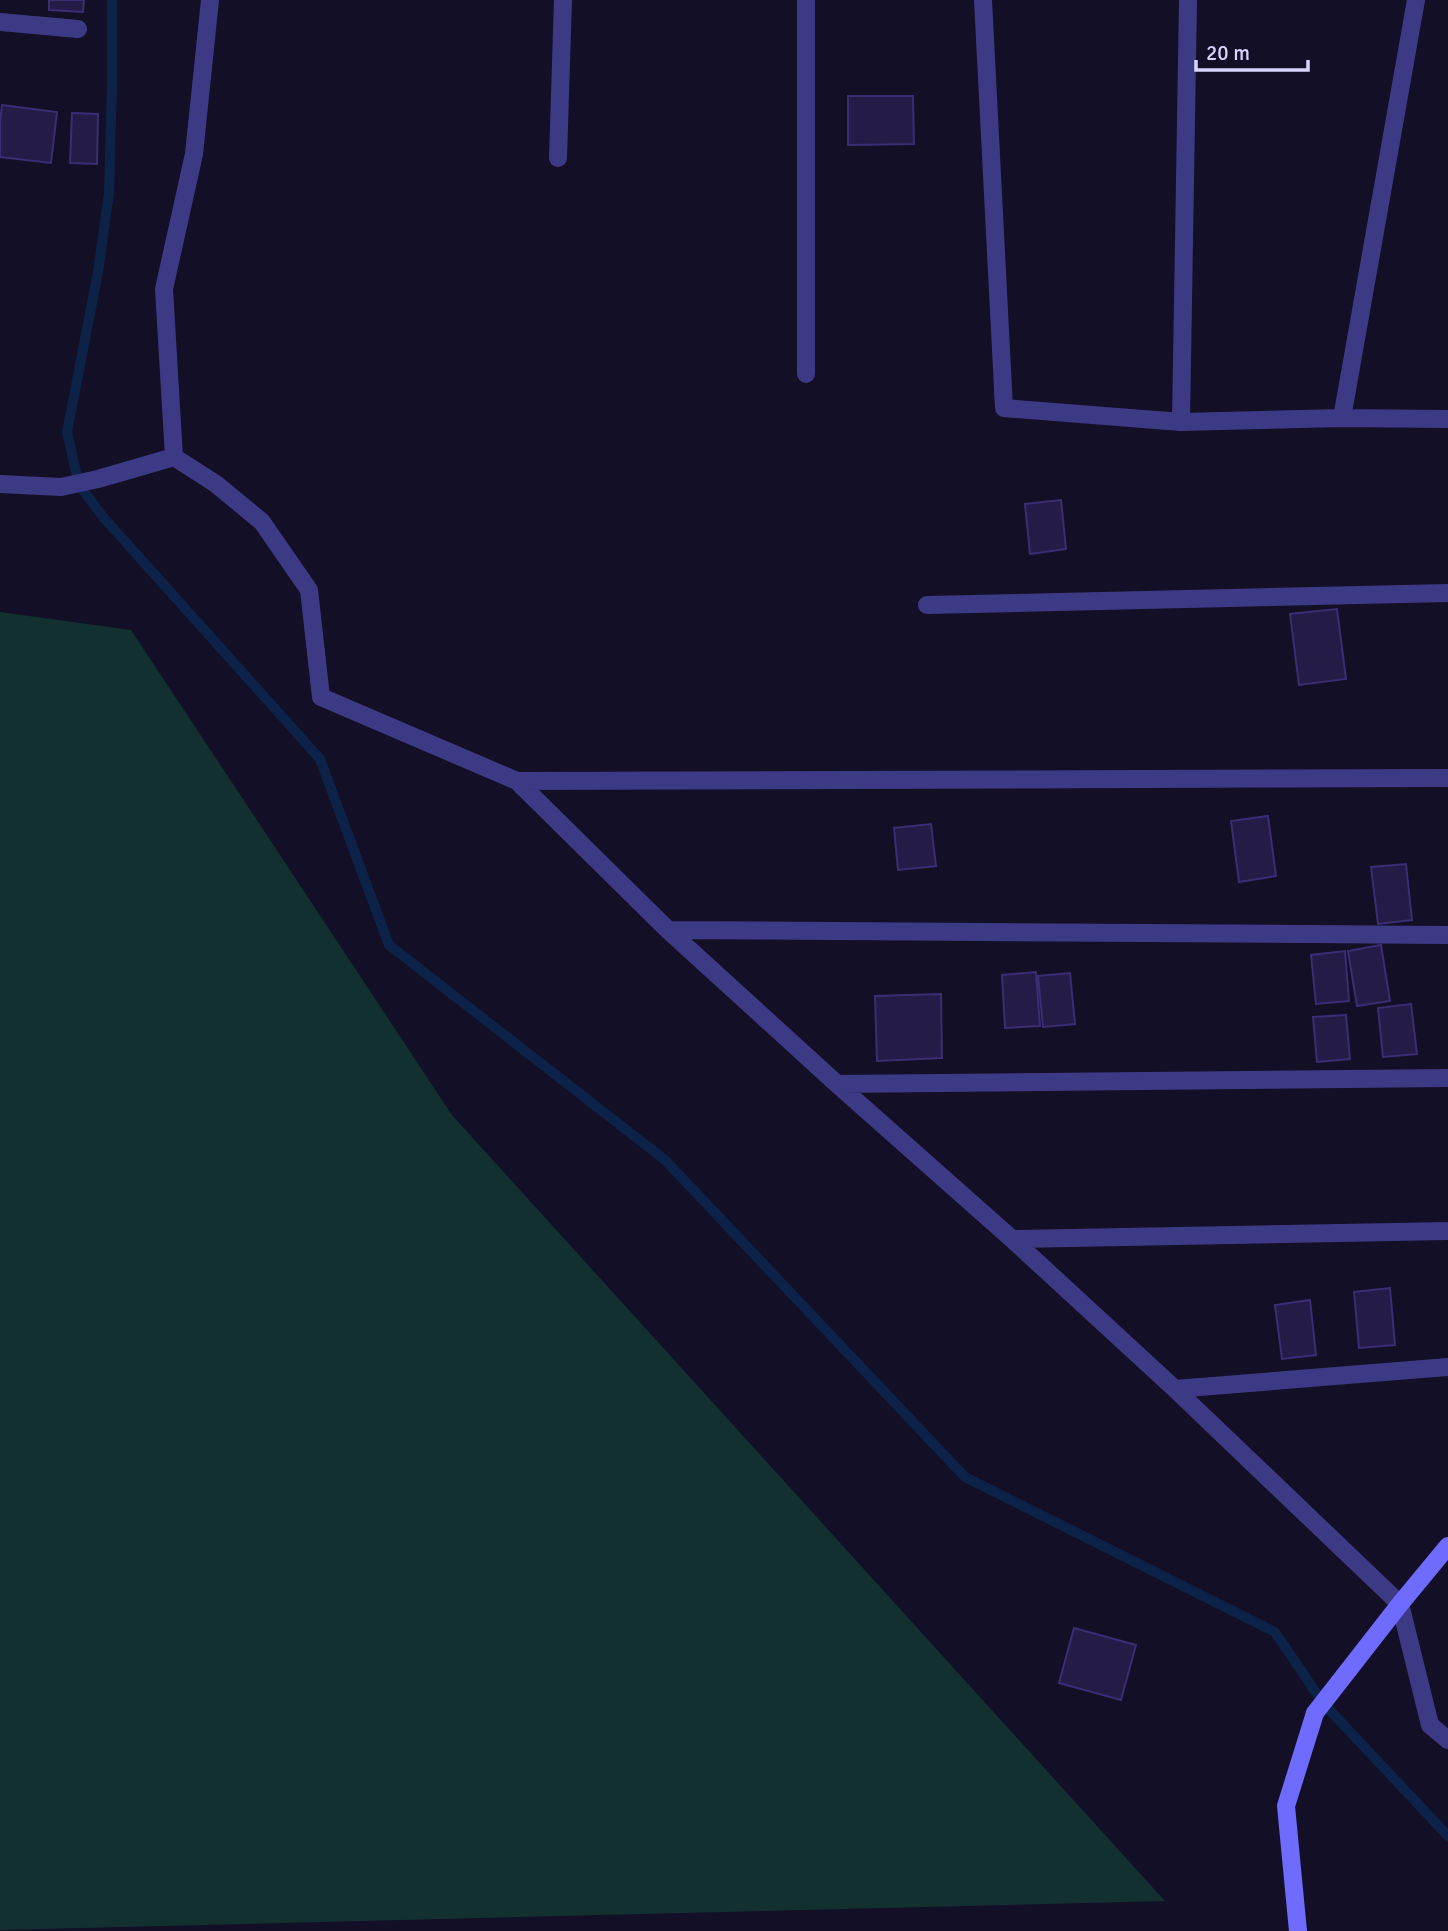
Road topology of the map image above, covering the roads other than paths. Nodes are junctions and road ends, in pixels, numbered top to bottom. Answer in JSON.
{"nodes":[{"id":1,"x":210,"y":0,"type":"edge"},
{"id":2,"x":564,"y":0,"type":"edge"},
{"id":3,"x":806,"y":0,"type":"edge"},
{"id":4,"x":984,"y":0,"type":"edge"},
{"id":5,"x":1188,"y":0,"type":"edge"},
{"id":6,"x":1416,"y":0,"type":"edge"},
{"id":7,"x":0,"y":22,"type":"edge"},
{"id":8,"x":78,"y":29,"type":"dead end"},
{"id":9,"x":558,"y":158,"type":"dead end"},
{"id":10,"x":806,"y":374,"type":"dead end"},
{"id":11,"x":1342,"y":418,"type":"junction"},
{"id":12,"x":1448,"y":419,"type":"edge"},
{"id":13,"x":1181,"y":422,"type":"junction"},
{"id":14,"x":174,"y":457,"type":"junction"},
{"id":15,"x":0,"y":484,"type":"edge"},
{"id":16,"x":1448,"y":593,"type":"edge"},
{"id":17,"x":927,"y":605,"type":"dead end"},
{"id":18,"x":1448,"y":778,"type":"edge"},
{"id":19,"x":517,"y":781,"type":"junction"},
{"id":20,"x":668,"y":930,"type":"junction"},
{"id":21,"x":1448,"y":935,"type":"edge"},
{"id":22,"x":1448,"y":1078,"type":"edge"},
{"id":23,"x":836,"y":1084,"type":"junction"},
{"id":24,"x":1448,"y":1231,"type":"edge"},
{"id":25,"x":1012,"y":1239,"type":"junction"},
{"id":26,"x":1448,"y":1367,"type":"edge"},
{"id":27,"x":1175,"y":1389,"type":"junction"},
{"id":28,"x":1448,"y":1546,"type":"edge"},
{"id":29,"x":1400,"y":1604,"type":"junction"},
{"id":30,"x":1448,"y":1740,"type":"edge"},
{"id":31,"x":1298,"y":1931,"type":"edge"}],
"edges":[{"from":1,"to":14,"type":"street"},
{"from":2,"to":9,"type":"street"},
{"from":3,"to":10,"type":"street"},
{"from":4,"to":13,"type":"street"},
{"from":5,"to":13,"type":"street"},
{"from":6,"to":11,"type":"street"},
{"from":7,"to":8,"type":"street"},
{"from":11,"to":12,"type":"street"},
{"from":11,"to":13,"type":"street"},
{"from":14,"to":15,"type":"street"},
{"from":14,"to":19,"type":"street"},
{"from":16,"to":17,"type":"street"},
{"from":18,"to":19,"type":"street"},
{"from":19,"to":20,"type":"street"},
{"from":20,"to":21,"type":"street"},
{"from":20,"to":23,"type":"street"},
{"from":22,"to":23,"type":"street"},
{"from":23,"to":25,"type":"street"},
{"from":24,"to":25,"type":"street"},
{"from":25,"to":27,"type":"street"},
{"from":26,"to":27,"type":"street"},
{"from":27,"to":29,"type":"street"},
{"from":28,"to":29,"type":"street"},
{"from":29,"to":30,"type":"street"},
{"from":29,"to":31,"type":"street"}]}
